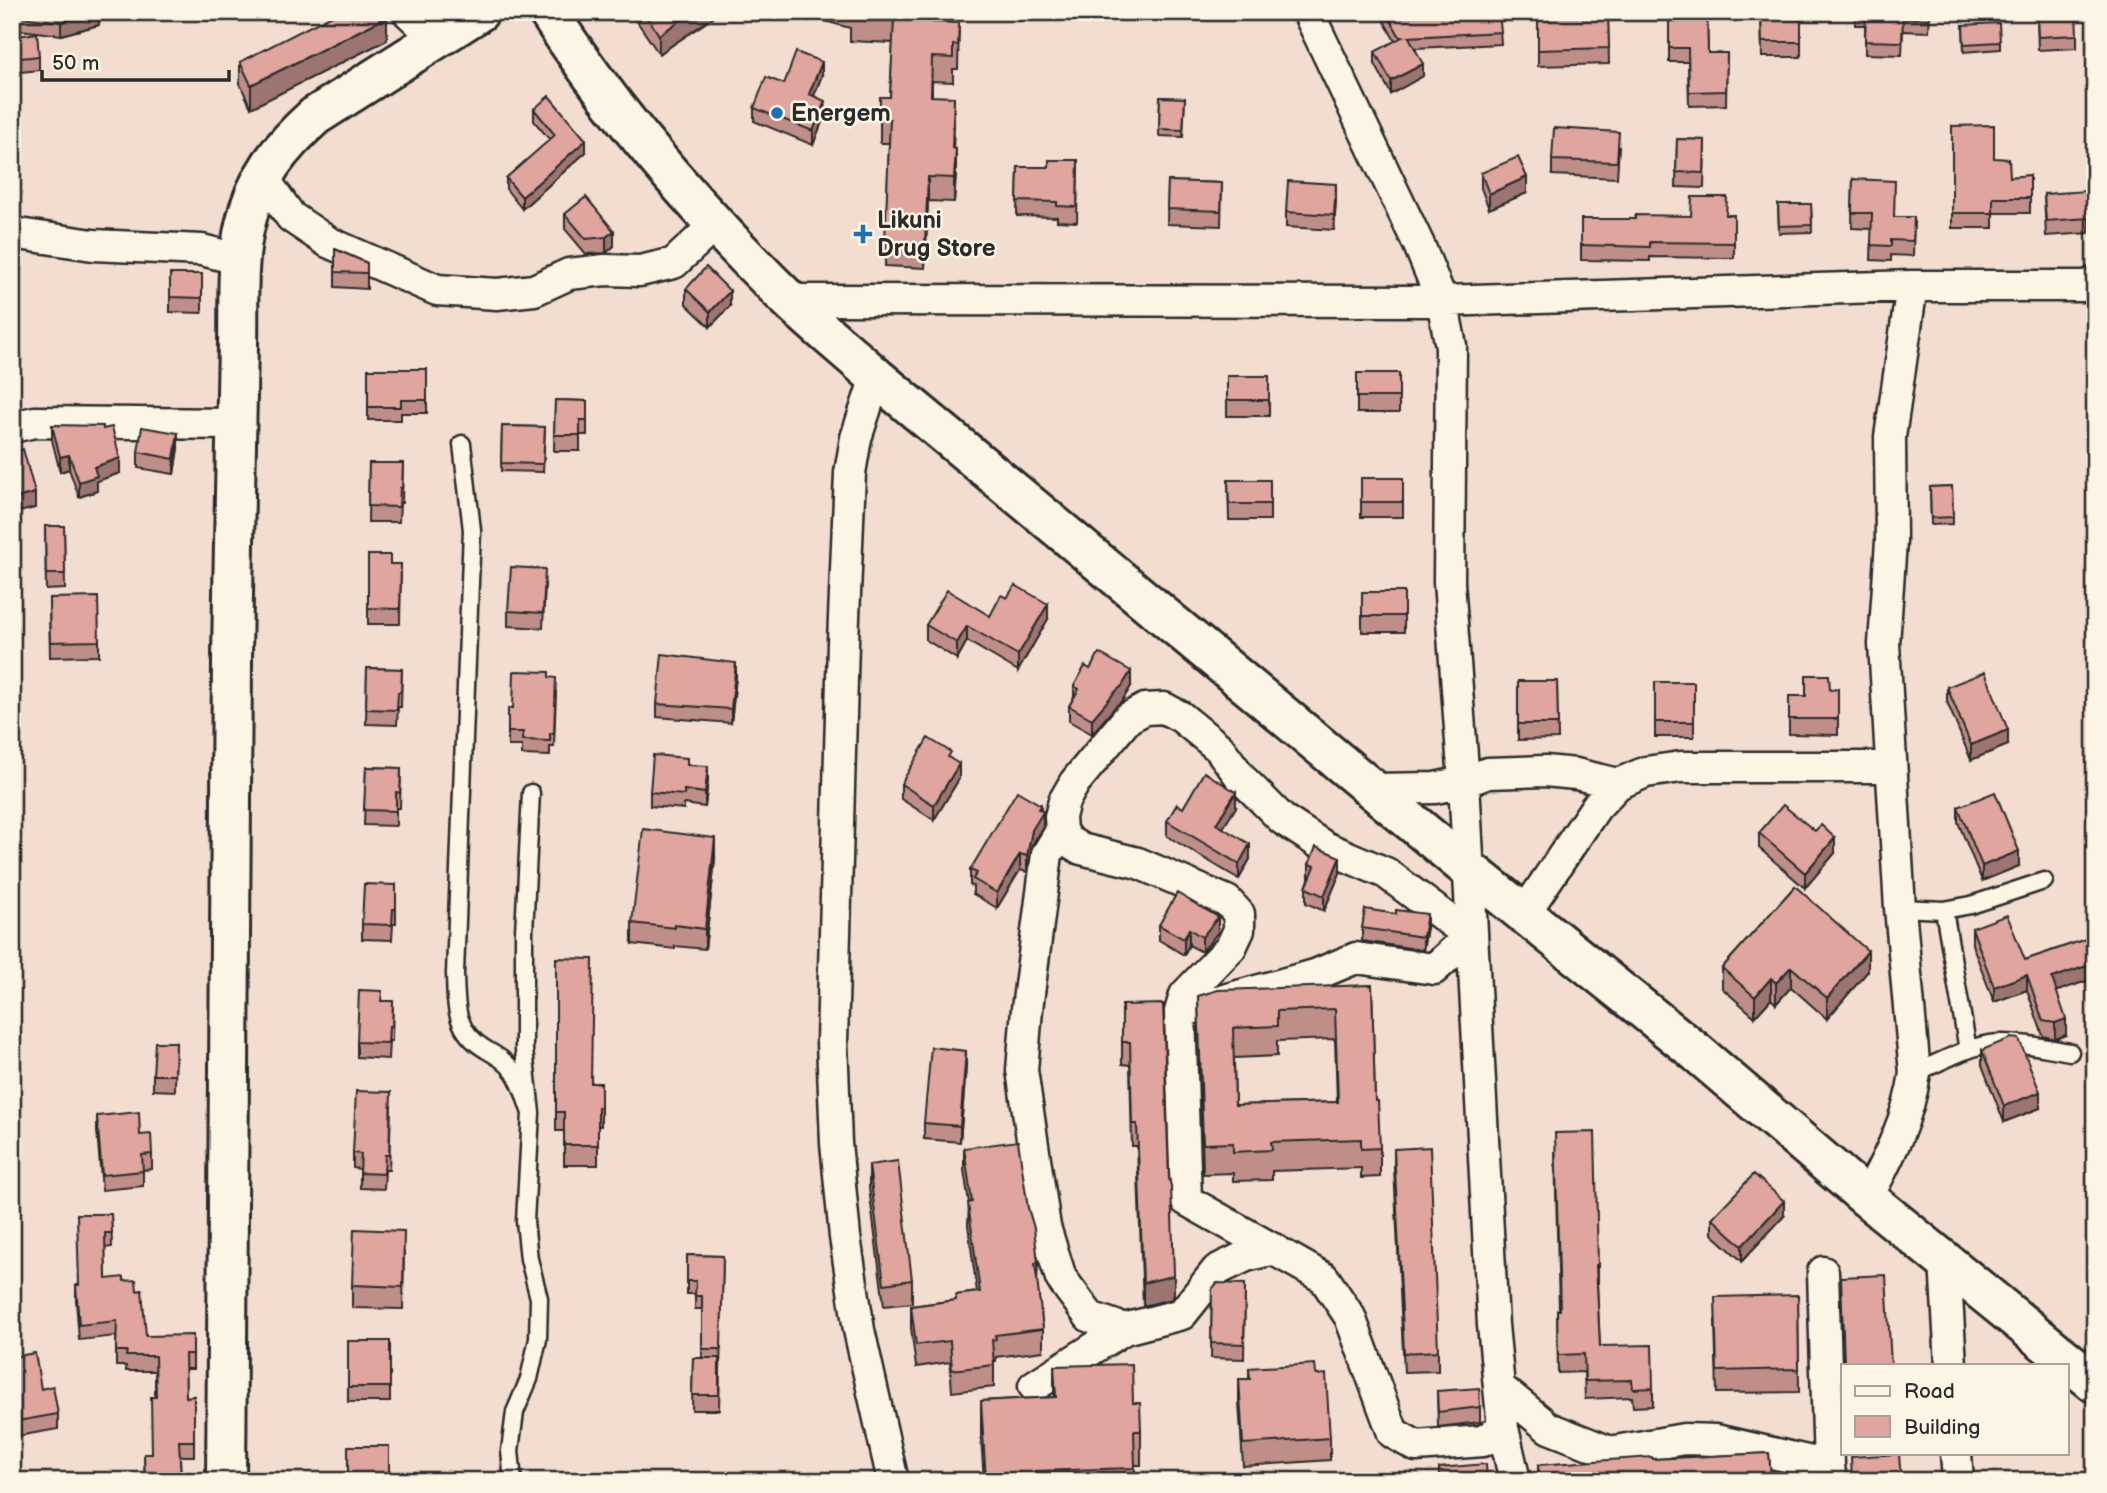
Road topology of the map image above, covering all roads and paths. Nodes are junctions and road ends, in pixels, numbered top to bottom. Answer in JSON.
{"nodes":[{"id":1,"x":408,"y":12,"type":"edge"},
{"id":2,"x":480,"y":12,"type":"edge"},
{"id":3,"x":548,"y":12,"type":"edge"},
{"id":4,"x":1308,"y":12,"type":"edge"},
{"id":5,"x":438,"y":40,"type":"junction"},
{"id":6,"x":263,"y":177,"type":"junction"},
{"id":7,"x":716,"y":224,"type":"junction"},
{"id":8,"x":12,"y":233,"type":"edge"},
{"id":9,"x":241,"y":260,"type":"junction"},
{"id":10,"x":2092,"y":285,"type":"edge"},
{"id":11,"x":1912,"y":286,"type":"junction"},
{"id":12,"x":789,"y":300,"type":"junction"},
{"id":13,"x":1442,"y":301,"type":"junction"},
{"id":14,"x":876,"y":377,"type":"junction"},
{"id":15,"x":236,"y":424,"type":"junction"},
{"id":16,"x":12,"y":427,"type":"edge"},
{"id":17,"x":462,"y":444,"type":"dead end"},
{"id":18,"x":1891,"y":767,"type":"junction"},
{"id":19,"x":1464,"y":782,"type":"junction"},
{"id":20,"x":1618,"y":784,"type":"junction"},
{"id":21,"x":1372,"y":789,"type":"junction"},
{"id":22,"x":531,"y":793,"type":"dead end"},
{"id":23,"x":1061,"y":831,"type":"junction"},
{"id":24,"x":1467,"y":868,"type":"junction"},
{"id":25,"x":2044,"y":881,"type":"dead end"},
{"id":26,"x":1900,"y":908,"type":"junction"},
{"id":27,"x":1944,"y":910,"type":"junction"},
{"id":28,"x":1524,"y":914,"type":"junction"},
{"id":29,"x":1470,"y":936,"type":"junction"},
{"id":30,"x":1180,"y":1012,"type":"junction"},
{"id":31,"x":1968,"y":1049,"type":"junction"},
{"id":32,"x":2070,"y":1052,"type":"dead end"},
{"id":33,"x":1915,"y":1073,"type":"junction"},
{"id":34,"x":531,"y":1113,"type":"junction"},
{"id":35,"x":1867,"y":1198,"type":"junction"},
{"id":36,"x":1274,"y":1250,"type":"junction"},
{"id":37,"x":1945,"y":1261,"type":"junction"},
{"id":38,"x":1823,"y":1272,"type":"dead end"},
{"id":39,"x":1124,"y":1329,"type":"junction"},
{"id":40,"x":1951,"y":1364,"type":"edge"},
{"id":41,"x":2095,"y":1383,"type":"edge"},
{"id":42,"x":1034,"y":1386,"type":"dead end"},
{"id":43,"x":1499,"y":1387,"type":"junction"},
{"id":44,"x":1503,"y":1428,"type":"junction"},
{"id":45,"x":1956,"y":1454,"type":"edge"},
{"id":46,"x":1830,"y":1473,"type":"edge"},
{"id":47,"x":226,"y":1481,"type":"edge"},
{"id":48,"x":513,"y":1481,"type":"edge"},
{"id":49,"x":892,"y":1481,"type":"edge"},
{"id":50,"x":1515,"y":1481,"type":"edge"},
{"id":51,"x":1958,"y":1481,"type":"edge"}],
"edges":[{"from":1,"to":5,"type":"street"},
{"from":2,"to":5,"type":"main road"},
{"from":3,"to":7,"type":"main road"},
{"from":4,"to":13,"type":"street"},
{"from":5,"to":6,"type":"main road"},
{"from":6,"to":7,"type":"street"},
{"from":6,"to":9,"type":"main road"},
{"from":7,"to":12,"type":"main road"},
{"from":8,"to":9,"type":"street"},
{"from":9,"to":15,"type":"main road"},
{"from":10,"to":11,"type":"street"},
{"from":11,"to":13,"type":"street"},
{"from":11,"to":18,"type":"street"},
{"from":12,"to":13,"type":"street"},
{"from":12,"to":14,"type":"main road"},
{"from":13,"to":19,"type":"street"},
{"from":14,"to":21,"type":"main road"},
{"from":14,"to":49,"type":"street"},
{"from":15,"to":16,"type":"street"},
{"from":15,"to":47,"type":"main road"},
{"from":17,"to":34,"type":"lane"},
{"from":18,"to":20,"type":"street"},
{"from":18,"to":26,"type":"street"},
{"from":19,"to":20,"type":"street"},
{"from":19,"to":21,"type":"street"},
{"from":19,"to":24,"type":"street"},
{"from":20,"to":28,"type":"street"},
{"from":21,"to":24,"type":"main road"},
{"from":22,"to":34,"type":"lane"},
{"from":23,"to":29,"type":"street"},
{"from":23,"to":30,"type":"street"},
{"from":23,"to":39,"type":"street"},
{"from":24,"to":28,"type":"main road"},
{"from":24,"to":29,"type":"street"},
{"from":25,"to":27,"type":"lane"},
{"from":26,"to":27,"type":"lane"},
{"from":26,"to":33,"type":"street"},
{"from":27,"to":31,"type":"lane"},
{"from":28,"to":35,"type":"main road"},
{"from":29,"to":30,"type":"street"},
{"from":29,"to":43,"type":"street"},
{"from":30,"to":36,"type":"street"},
{"from":31,"to":32,"type":"lane"},
{"from":31,"to":33,"type":"lane"},
{"from":33,"to":35,"type":"street"},
{"from":34,"to":48,"type":"lane"},
{"from":35,"to":37,"type":"main road"},
{"from":36,"to":39,"type":"street"},
{"from":36,"to":44,"type":"street"},
{"from":37,"to":40,"type":"street"},
{"from":37,"to":41,"type":"main road"},
{"from":38,"to":46,"type":"street"},
{"from":39,"to":42,"type":"street"},
{"from":43,"to":44,"type":"street"},
{"from":43,"to":46,"type":"street"},
{"from":44,"to":50,"type":"street"},
{"from":45,"to":51,"type":"street"}]}
